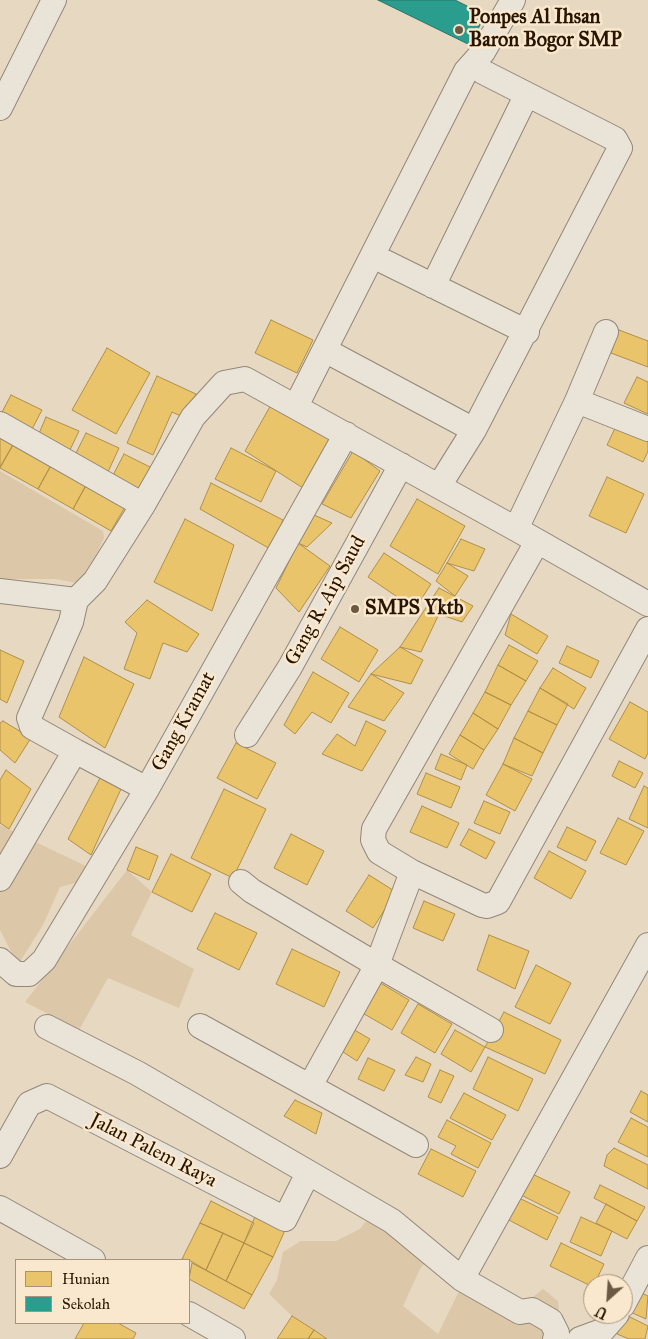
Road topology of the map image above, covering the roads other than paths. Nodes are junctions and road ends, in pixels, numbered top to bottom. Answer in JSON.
{"nodes":[{"id":1,"x":54,"y":0,"type":"edge"},
{"id":2,"x":513,"y":0,"type":"edge"},
{"id":3,"x":483,"y":72,"type":"dead end"},
{"id":4,"x":526,"y":96,"type":"junction"},
{"id":5,"x":0,"y":108,"type":"edge"},
{"id":6,"x":385,"y":262,"type":"dead end"},
{"id":7,"x":433,"y":286,"type":"junction"},
{"id":8,"x":527,"y":332,"type":"junction"},
{"id":9,"x":606,"y":332,"type":"dead end"},
{"id":10,"x":334,"y":355,"type":"dead end"},
{"id":11,"x":577,"y":401,"type":"junction"},
{"id":12,"x":296,"y":406,"type":"junction"},
{"id":13,"x":0,"y":424,"type":"edge"},
{"id":14,"x":648,"y":429,"type":"edge"},
{"id":15,"x":474,"y":430,"type":"junction"},
{"id":16,"x":346,"y":434,"type":"junction"},
{"id":17,"x":401,"y":465,"type":"junction"},
{"id":18,"x":439,"y":486,"type":"junction"},
{"id":19,"x":143,"y":505,"type":"junction"},
{"id":20,"x":516,"y":529,"type":"junction"},
{"id":21,"x":536,"y":542,"type":"junction"},
{"id":22,"x":0,"y":591,"type":"edge"},
{"id":23,"x":76,"y":600,"type":"junction"},
{"id":24,"x":648,"y":604,"type":"edge"},
{"id":25,"x":648,"y":629,"type":"edge"},
{"id":26,"x":247,"y":735,"type":"dead end"},
{"id":27,"x":76,"y":751,"type":"junction"},
{"id":28,"x":147,"y":788,"type":"junction"},
{"id":29,"x":412,"y":872,"type":"junction"},
{"id":30,"x":0,"y":880,"type":"edge"},
{"id":31,"x":241,"y":882,"type":"dead end"},
{"id":32,"x":648,"y":945,"type":"edge"},
{"id":33,"x":0,"y":960,"type":"edge"},
{"id":34,"x":376,"y":965,"type":"junction"},
{"id":35,"x":200,"y":1026,"type":"dead end"},
{"id":36,"x":47,"y":1027,"type":"dead end"},
{"id":37,"x":491,"y":1030,"type":"dead end"},
{"id":38,"x":310,"y":1086,"type":"junction"},
{"id":39,"x":416,"y":1145,"type":"dead end"},
{"id":40,"x":0,"y":1156,"type":"edge"},
{"id":41,"x":308,"y":1173,"type":"junction"},
{"id":42,"x":0,"y":1208,"type":"edge"},
{"id":43,"x":648,"y":1258,"type":"edge"},
{"id":44,"x":91,"y":1259,"type":"edge"},
{"id":45,"x":462,"y":1279,"type":"junction"},
{"id":46,"x":633,"y":1286,"type":"edge"},
{"id":47,"x":190,"y":1315,"type":"edge"},
{"id":48,"x":608,"y":1324,"type":"edge"},
{"id":49,"x":233,"y":1339,"type":"edge"},
{"id":50,"x":555,"y":1339,"type":"edge"},
{"id":51,"x":580,"y":1339,"type":"edge"}],
"edges":[{"from":1,"to":5,"type":"street"},
{"from":2,"to":12,"type":"street"},
{"from":3,"to":4,"type":"street"},
{"from":4,"to":7,"type":"street"},
{"from":4,"to":8,"type":"street"},
{"from":6,"to":7,"type":"street"},
{"from":7,"to":8,"type":"street"},
{"from":8,"to":15,"type":"street"},
{"from":9,"to":11,"type":"street"},
{"from":10,"to":15,"type":"street"},
{"from":11,"to":14,"type":"street"},
{"from":11,"to":20,"type":"street"},
{"from":12,"to":16,"type":"street"},
{"from":12,"to":19,"type":"street"},
{"from":13,"to":19,"type":"street"},
{"from":15,"to":18,"type":"street"},
{"from":16,"to":17,"type":"street"},
{"from":16,"to":28,"type":"street","name":"Gang Kramat"},
{"from":17,"to":18,"type":"street"},
{"from":17,"to":26,"type":"street","name":"Gang R. Aip Saud"},
{"from":18,"to":20,"type":"street"},
{"from":19,"to":23,"type":"street"},
{"from":20,"to":21,"type":"street"},
{"from":21,"to":24,"type":"street"},
{"from":21,"to":29,"type":"street"},
{"from":22,"to":23,"type":"street"},
{"from":23,"to":27,"type":"street"},
{"from":25,"to":29,"type":"street"},
{"from":27,"to":28,"type":"street"},
{"from":27,"to":30,"type":"street"},
{"from":28,"to":33,"type":"street","name":"Gang Kramat"},
{"from":29,"to":34,"type":"street"},
{"from":31,"to":34,"type":"street"},
{"from":32,"to":45,"type":"street"},
{"from":34,"to":37,"type":"street"},
{"from":34,"to":38,"type":"street"},
{"from":35,"to":38,"type":"street"},
{"from":36,"to":41,"type":"street"},
{"from":38,"to":39,"type":"street"},
{"from":40,"to":41,"type":"street","name":"Jalan Palem Raya"},
{"from":41,"to":45,"type":"street"},
{"from":42,"to":44,"type":"street"},
{"from":43,"to":46,"type":"street"},
{"from":45,"to":50,"type":"street"},
{"from":47,"to":49,"type":"street"},
{"from":48,"to":51,"type":"street"}]}
